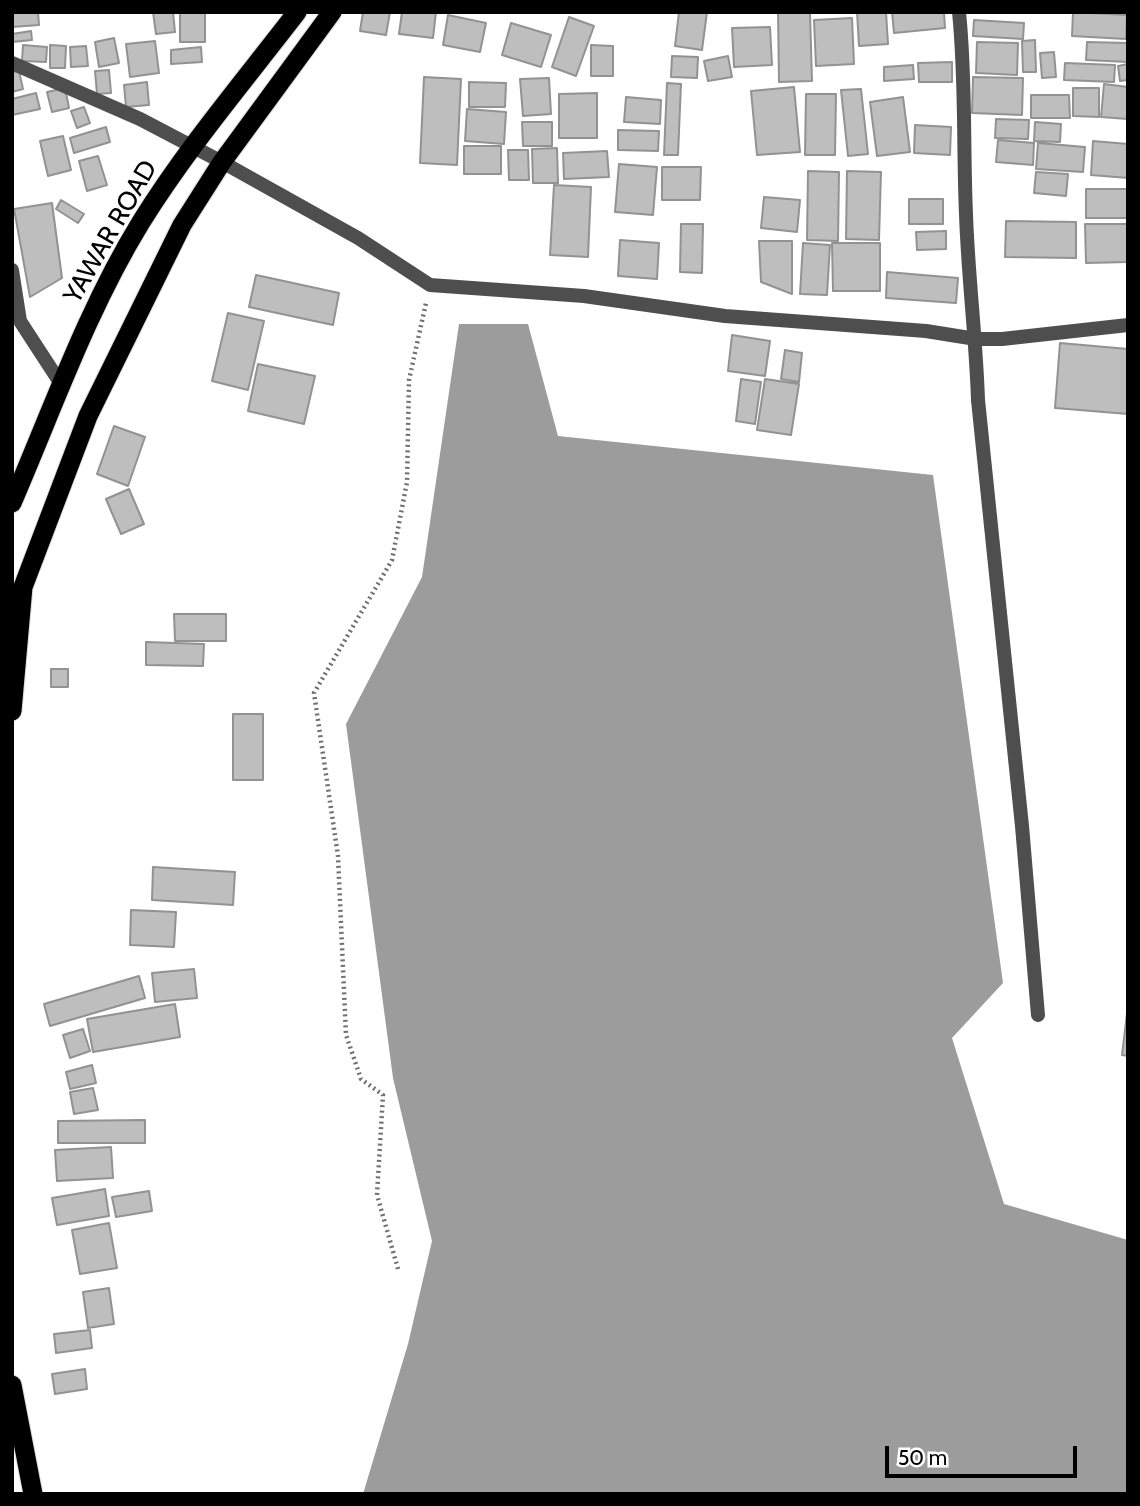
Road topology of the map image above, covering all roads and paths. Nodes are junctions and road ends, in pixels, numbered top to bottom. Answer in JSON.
{"nodes":[{"id":1,"x":297,"y":12,"type":"edge"},
{"id":2,"x":332,"y":12,"type":"edge"},
{"id":3,"x":959,"y":12,"type":"edge"},
{"id":4,"x":12,"y":62,"type":"edge"},
{"id":5,"x":193,"y":147,"type":"junction"},
{"id":6,"x":222,"y":162,"type":"junction"},
{"id":7,"x":12,"y":270,"type":"edge"},
{"id":8,"x":430,"y":285,"type":"junction"},
{"id":9,"x":1128,"y":325,"type":"edge"},
{"id":10,"x":976,"y":339,"type":"junction"},
{"id":11,"x":61,"y":384,"type":"junction"},
{"id":12,"x":12,"y":503,"type":"edge"},
{"id":13,"x":12,"y":711,"type":"edge"},
{"id":14,"x":1038,"y":1015,"type":"dead end"},
{"id":15,"x":398,"y":1269,"type":"dead end"},
{"id":16,"x":12,"y":1385,"type":"edge"},
{"id":17,"x":33,"y":1494,"type":"edge"}],
"edges":[{"from":1,"to":5,"type":"highway","name":"YAWAR ROAD"},
{"from":2,"to":6,"type":"highway"},
{"from":3,"to":10,"type":"street"},
{"from":4,"to":5,"type":"street"},
{"from":5,"to":6,"type":"street"},
{"from":5,"to":11,"type":"highway","name":"YAWAR ROAD"},
{"from":6,"to":8,"type":"street"},
{"from":6,"to":13,"type":"highway"},
{"from":7,"to":11,"type":"street"},
{"from":8,"to":10,"type":"street"},
{"from":8,"to":15,"type":"path"},
{"from":9,"to":10,"type":"street"},
{"from":10,"to":14,"type":"street"},
{"from":11,"to":12,"type":"highway","name":"YAWAR ROAD"},
{"from":16,"to":17,"type":"highway"}]}
